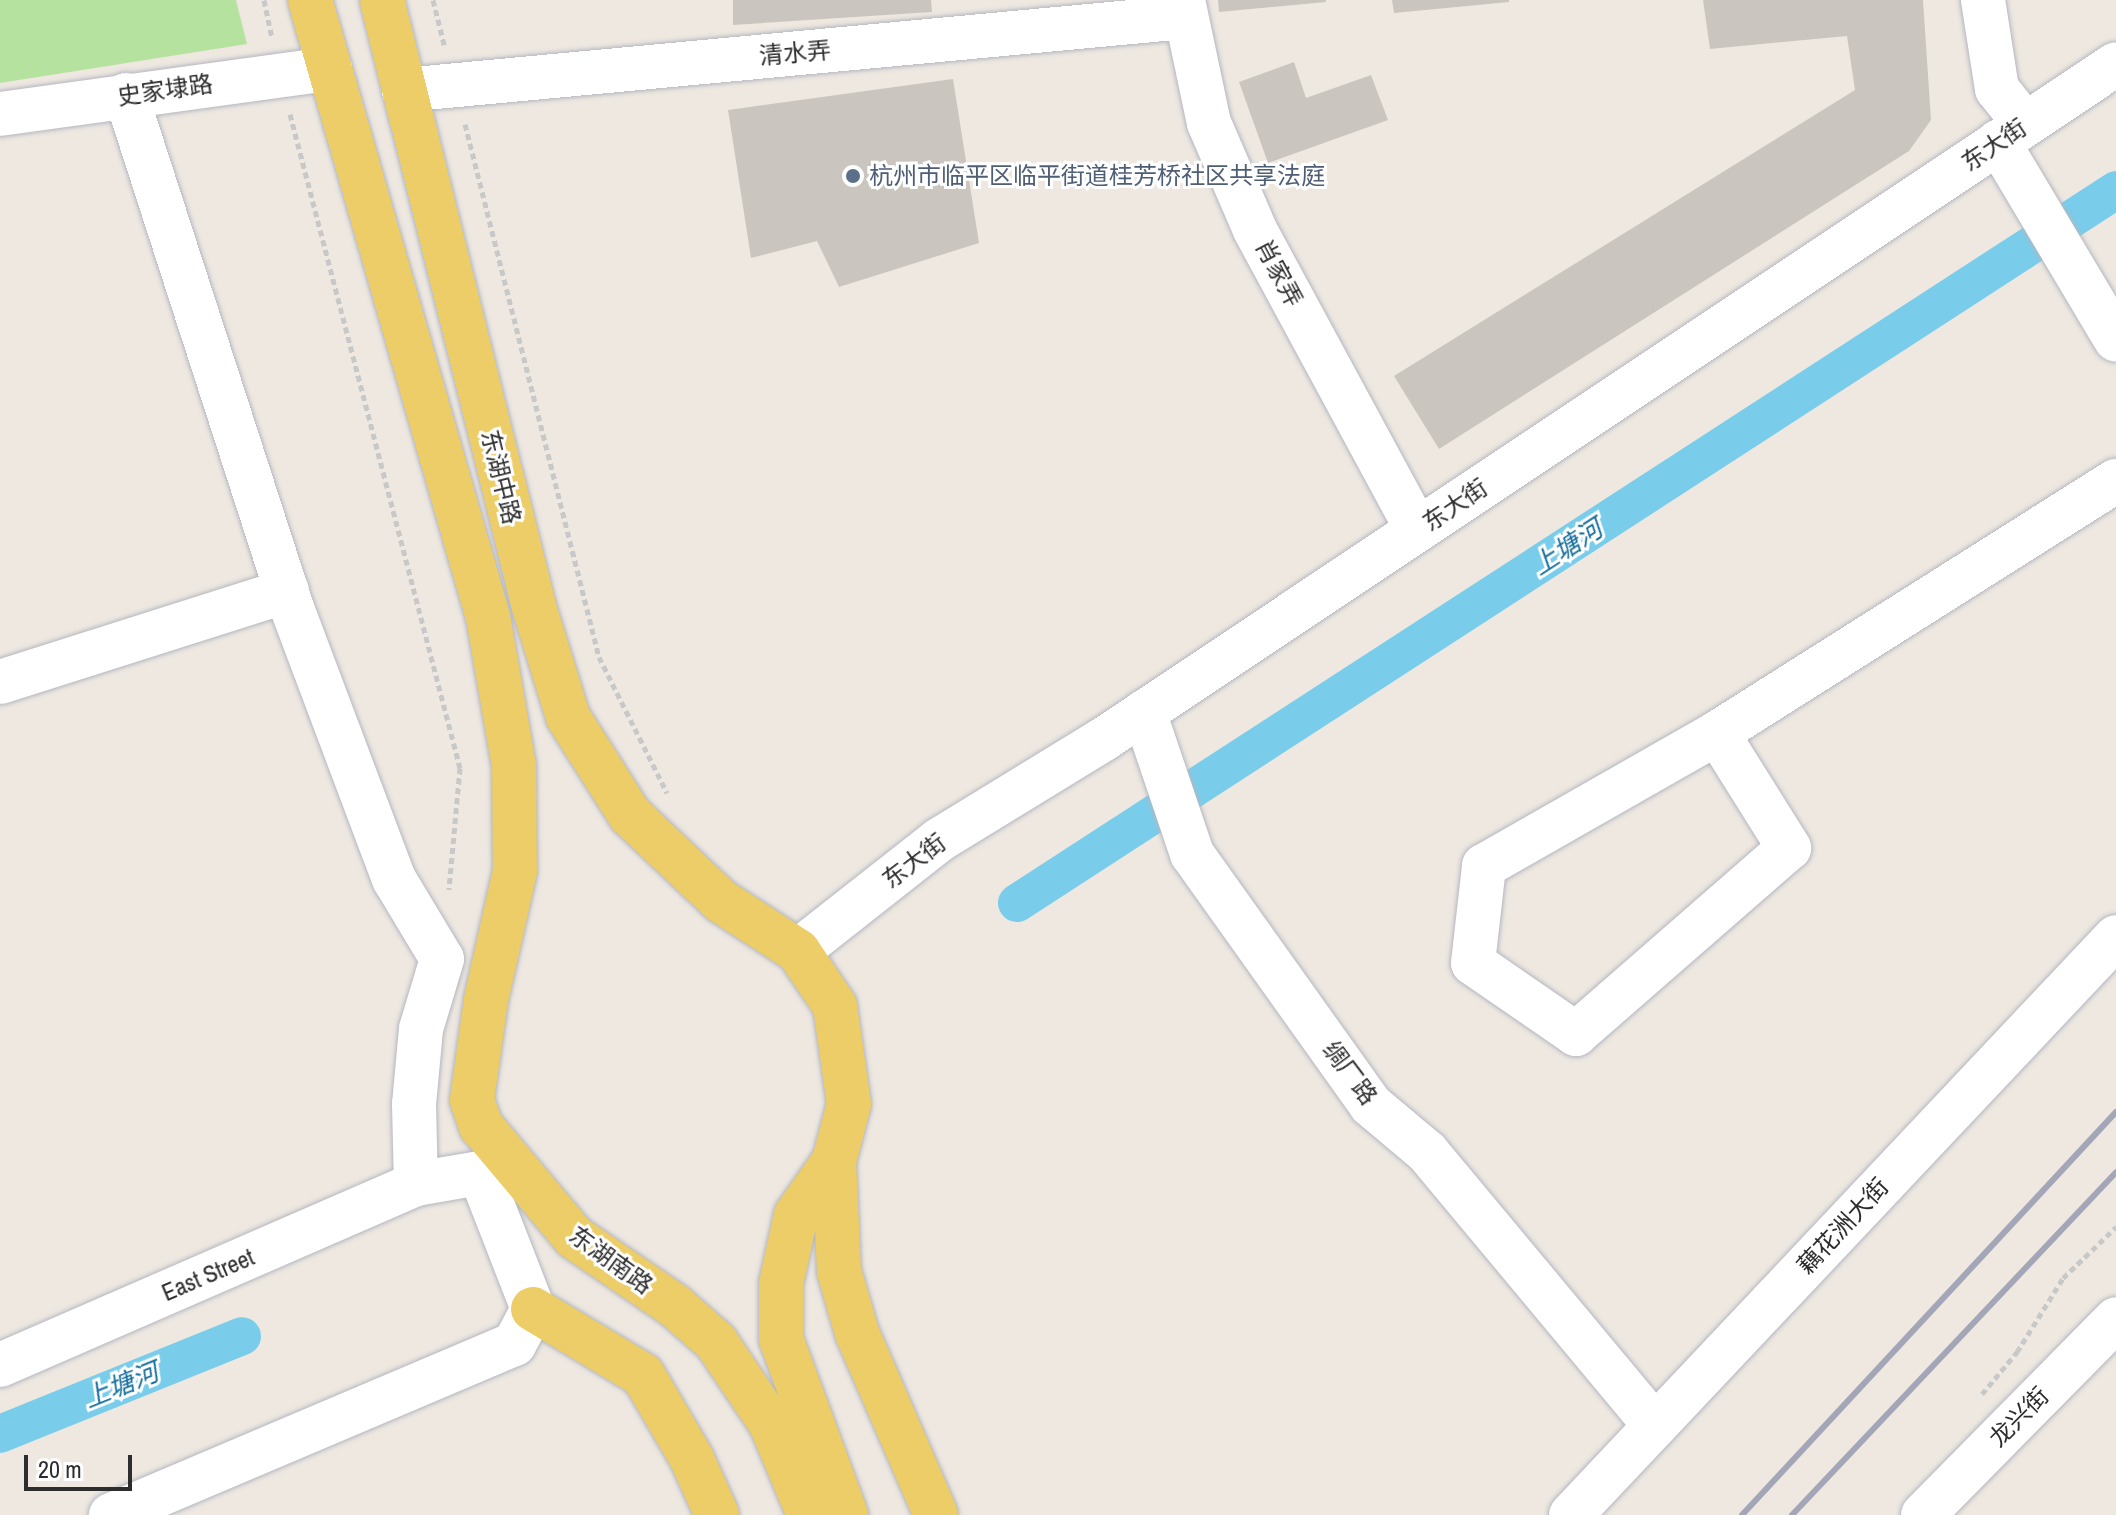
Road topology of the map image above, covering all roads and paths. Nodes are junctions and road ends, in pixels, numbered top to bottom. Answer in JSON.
{"nodes":[{"id":1,"x":264,"y":0,"type":"edge"},
{"id":2,"x":310,"y":0,"type":"edge"},
{"id":3,"x":382,"y":0,"type":"edge"},
{"id":4,"x":433,"y":0,"type":"edge"},
{"id":5,"x":1983,"y":0,"type":"edge"},
{"id":6,"x":1184,"y":8,"type":"edge"},
{"id":7,"x":2116,"y":64,"type":"edge"},
{"id":8,"x":330,"y":69,"type":"junction"},
{"id":9,"x":280,"y":72,"type":"junction"},
{"id":10,"x":455,"y":85,"type":"junction"},
{"id":11,"x":404,"y":90,"type":"junction"},
{"id":12,"x":126,"y":95,"type":"junction"},
{"id":13,"x":0,"y":114,"type":"edge"},
{"id":14,"x":2012,"y":145,"type":"junction"},
{"id":15,"x":2116,"y":340,"type":"edge"},
{"id":16,"x":2116,"y":481,"type":"edge"},
{"id":17,"x":1417,"y":530,"type":"junction"},
{"id":18,"x":287,"y":591,"type":"junction"},
{"id":19,"x":0,"y":682,"type":"edge"},
{"id":20,"x":1144,"y":712,"type":"junction"},
{"id":21,"x":1717,"y":733,"type":"junction"},
{"id":22,"x":674,"y":806,"type":"dead end"},
{"id":23,"x":448,"y":900,"type":"dead end"},
{"id":24,"x":2116,"y":937,"type":"edge"},
{"id":25,"x":502,"y":941,"type":"joint"},
{"id":26,"x":798,"y":951,"type":"junction"},
{"id":27,"x":2116,"y":972,"type":"edge"},
{"id":28,"x":834,"y":1161,"type":"junction"},
{"id":29,"x":493,"y":1164,"type":"junction"},
{"id":30,"x":416,"y":1184,"type":"junction"},
{"id":31,"x":2116,"y":1227,"type":"edge"},
{"id":32,"x":2116,"y":1319,"type":"edge"},
{"id":33,"x":523,"y":1326,"type":"junction"},
{"id":34,"x":0,"y":1365,"type":"edge"},
{"id":35,"x":1978,"y":1399,"type":"dead end"},
{"id":36,"x":788,"y":1418,"type":"junction"},
{"id":37,"x":1655,"y":1426,"type":"junction"},
{"id":38,"x":111,"y":1515,"type":"edge"},
{"id":39,"x":717,"y":1515,"type":"edge"},
{"id":40,"x":809,"y":1515,"type":"edge"},
{"id":41,"x":846,"y":1515,"type":"edge"},
{"id":42,"x":936,"y":1515,"type":"edge"},
{"id":43,"x":1571,"y":1515,"type":"edge"},
{"id":44,"x":1610,"y":1515,"type":"edge"},
{"id":45,"x":1923,"y":1515,"type":"edge"}],
"edges":[{"from":1,"to":9,"type":"path"},
{"from":2,"to":8,"type":"main road","name":"东湖中路"},
{"from":3,"to":11,"type":"main road","name":"东湖中路"},
{"from":4,"to":10,"type":"path"},
{"from":5,"to":14,"type":"street"},
{"from":6,"to":10,"type":"street","name":"清水弄"},
{"from":6,"to":17,"type":"street","name":"肖家弄"},
{"from":7,"to":14,"type":"street","name":"东大街"},
{"from":8,"to":9,"type":"street","name":"史家埭路"},
{"from":8,"to":25,"type":"main road","name":"东湖中路"},
{"from":9,"to":12,"type":"street","name":"史家埭路"},
{"from":9,"to":23,"type":"path"},
{"from":10,"to":11,"type":"street","name":"清水弄"},
{"from":10,"to":22,"type":"path"},
{"from":11,"to":26,"type":"main road","name":"东湖中路"},
{"from":12,"to":13,"type":"street","name":"史家埭路"},
{"from":12,"to":18,"type":"street"},
{"from":14,"to":15,"type":"street"},
{"from":14,"to":17,"type":"street","name":"东大街"},
{"from":16,"to":21,"type":"street"},
{"from":17,"to":20,"type":"street","name":"东大街"},
{"from":18,"to":19,"type":"street"},
{"from":18,"to":30,"type":"street"},
{"from":20,"to":26,"type":"street","name":"东大街"},
{"from":20,"to":37,"type":"street","name":"绸厂路"},
{"from":21,"to":21,"type":"street"},
{"from":24,"to":37,"type":"street","name":"藕花洲大街"},
{"from":25,"to":29,"type":"main road","name":"东湖南路"},
{"from":26,"to":28,"type":"main road"},
{"from":27,"to":44,"type":"street","name":"藕花洲大街"},
{"from":28,"to":36,"type":"main road","name":"东湖南路"},
{"from":28,"to":42,"type":"main road"},
{"from":29,"to":30,"type":"street","name":"East Street"},
{"from":29,"to":33,"type":"street"},
{"from":29,"to":36,"type":"main road","name":"东湖南路"},
{"from":30,"to":34,"type":"street","name":"East Street"},
{"from":31,"to":35,"type":"path"},
{"from":32,"to":45,"type":"street","name":"龙兴街"},
{"from":33,"to":38,"type":"street"},
{"from":33,"to":39,"type":"main road"},
{"from":36,"to":40,"type":"main road","name":"东湖南路"},
{"from":36,"to":41,"type":"main road","name":"东湖南路"},
{"from":37,"to":43,"type":"street","name":"藕花洲大街"}]}
